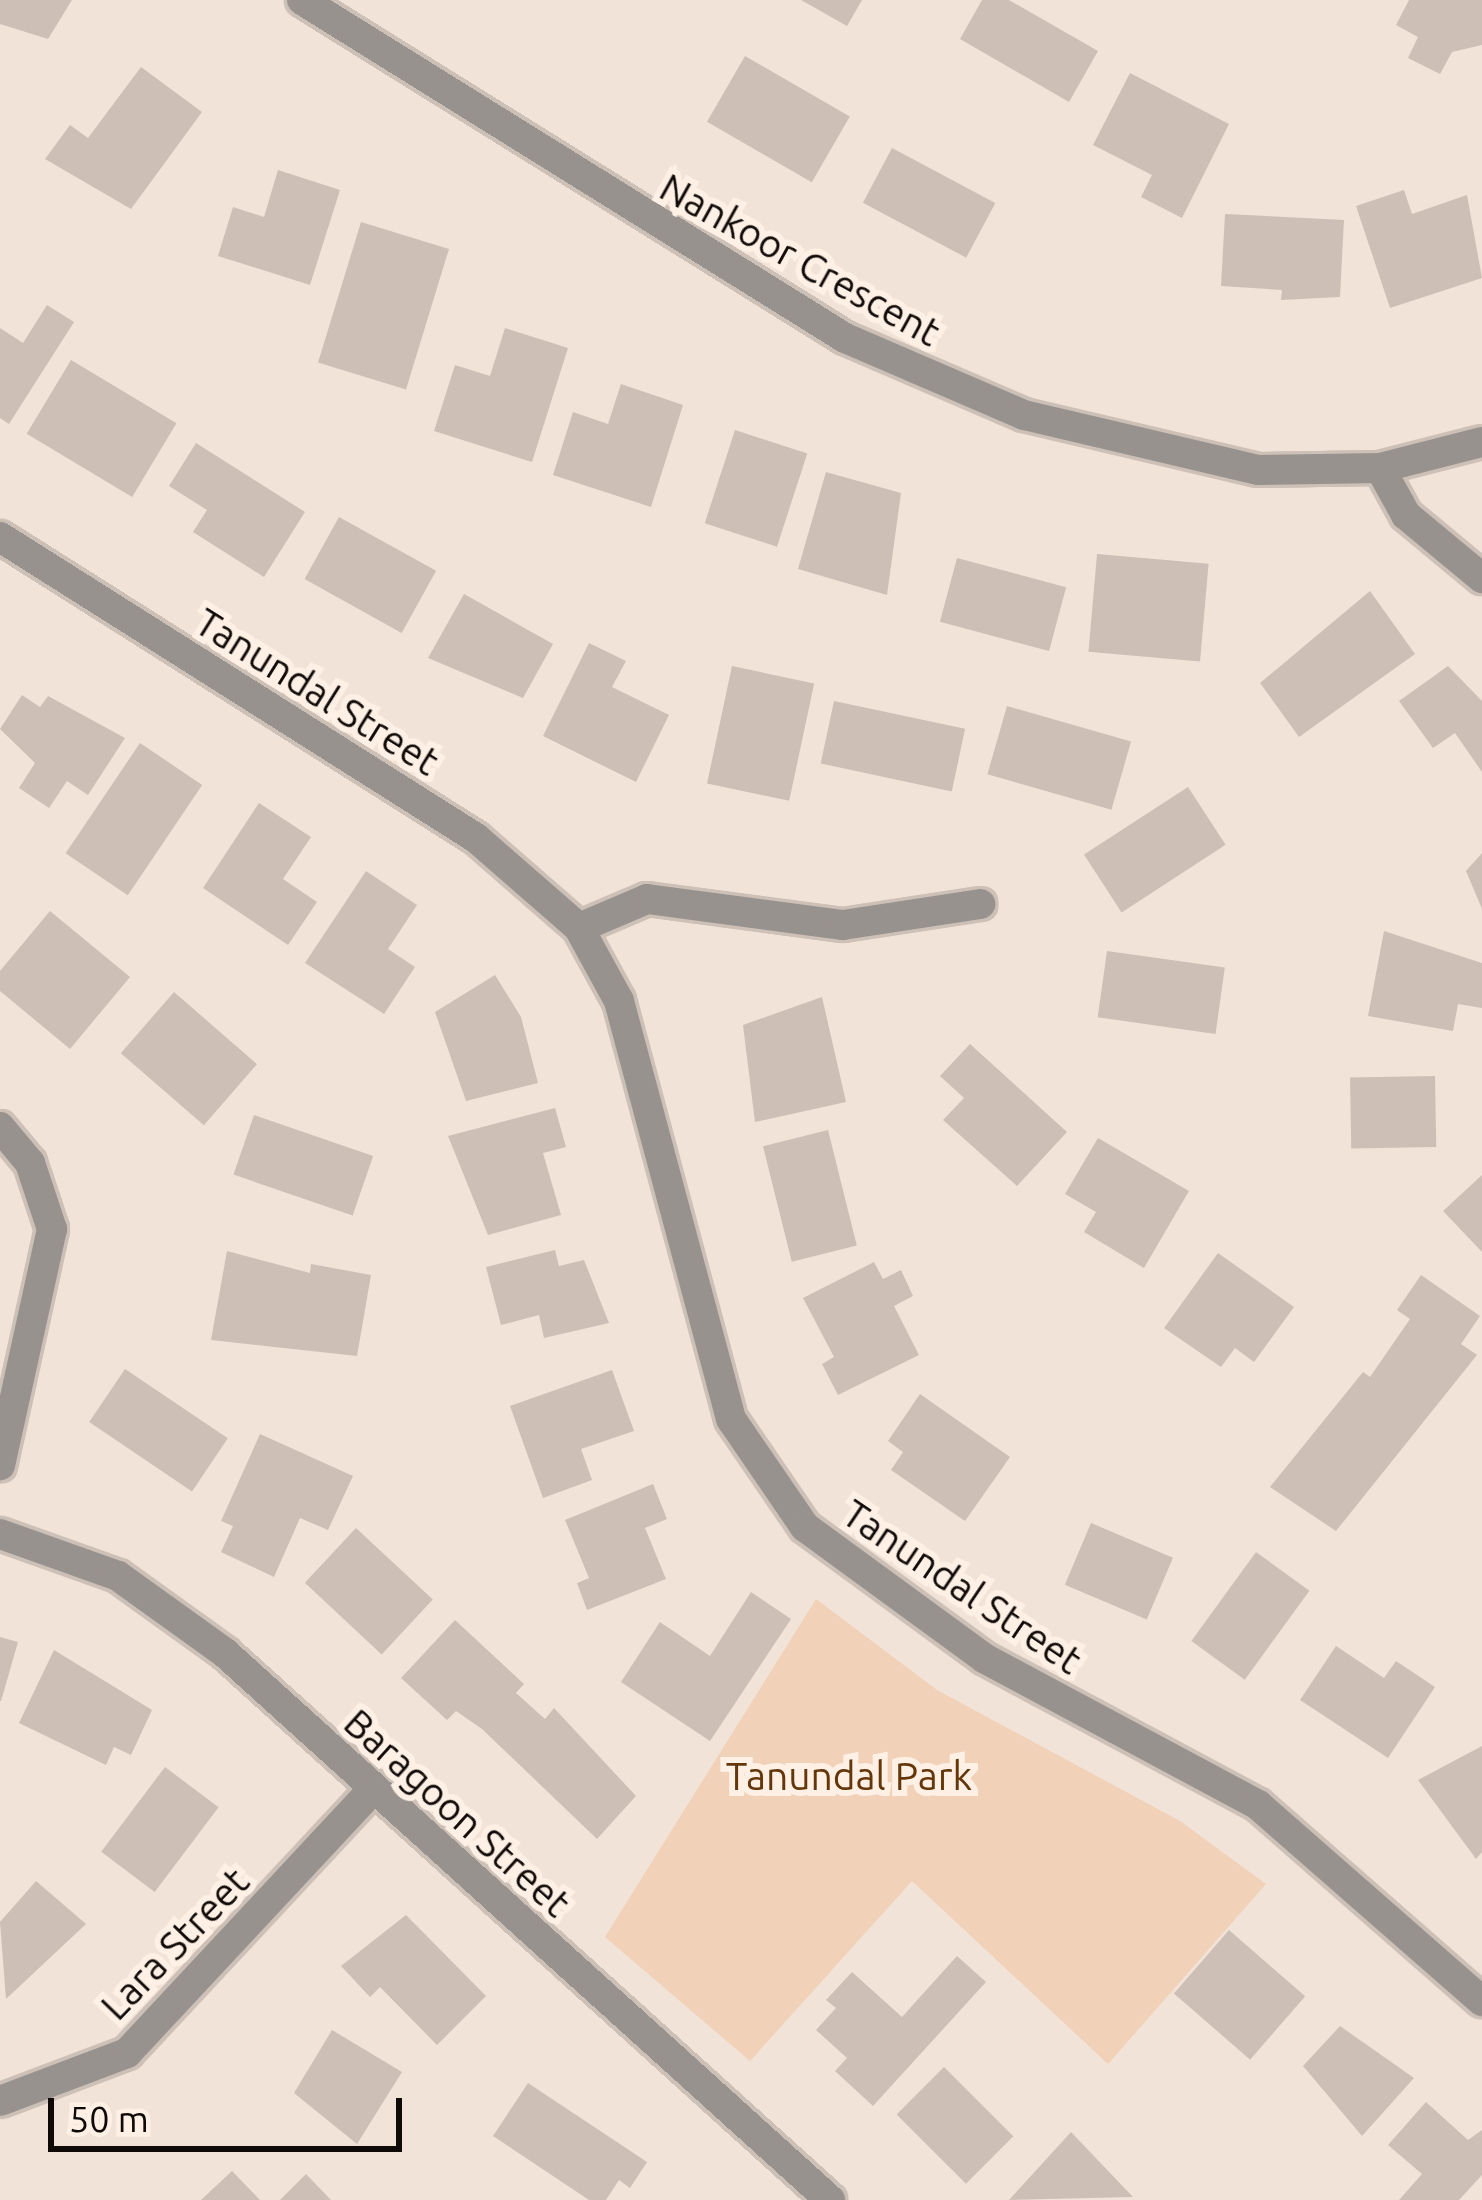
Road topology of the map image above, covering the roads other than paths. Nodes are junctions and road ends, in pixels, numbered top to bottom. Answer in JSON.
{"nodes":[{"id":1,"x":302,"y":0,"type":"edge"},
{"id":2,"x":1482,"y":442,"type":"edge"},
{"id":3,"x":1380,"y":468,"type":"junction"},
{"id":4,"x":0,"y":537,"type":"edge"},
{"id":5,"x":1482,"y":578,"type":"edge"},
{"id":6,"x":980,"y":904,"type":"dead end"},
{"id":7,"x":580,"y":928,"type":"junction"},
{"id":8,"x":0,"y":1127,"type":"edge"},
{"id":9,"x":0,"y":1466,"type":"edge"},
{"id":10,"x":0,"y":1534,"type":"edge"},
{"id":11,"x":372,"y":1790,"type":"junction"},
{"id":12,"x":1482,"y":2001,"type":"edge"},
{"id":13,"x":0,"y":2102,"type":"edge"},
{"id":14,"x":830,"y":2200,"type":"edge"}],
"edges":[{"from":1,"to":3,"type":"street","name":"Nankoor Crescent"},
{"from":2,"to":3,"type":"street","name":"Nankoor Crescent"},
{"from":3,"to":5,"type":"street"},
{"from":4,"to":7,"type":"street","name":"Tanundal Street"},
{"from":6,"to":7,"type":"street"},
{"from":7,"to":12,"type":"street","name":"Tanundal Street"},
{"from":8,"to":9,"type":"street"},
{"from":10,"to":11,"type":"street","name":"Baragoon Street"},
{"from":11,"to":13,"type":"street","name":"Lara Street"},
{"from":11,"to":14,"type":"street","name":"Baragoon Street"}]}
